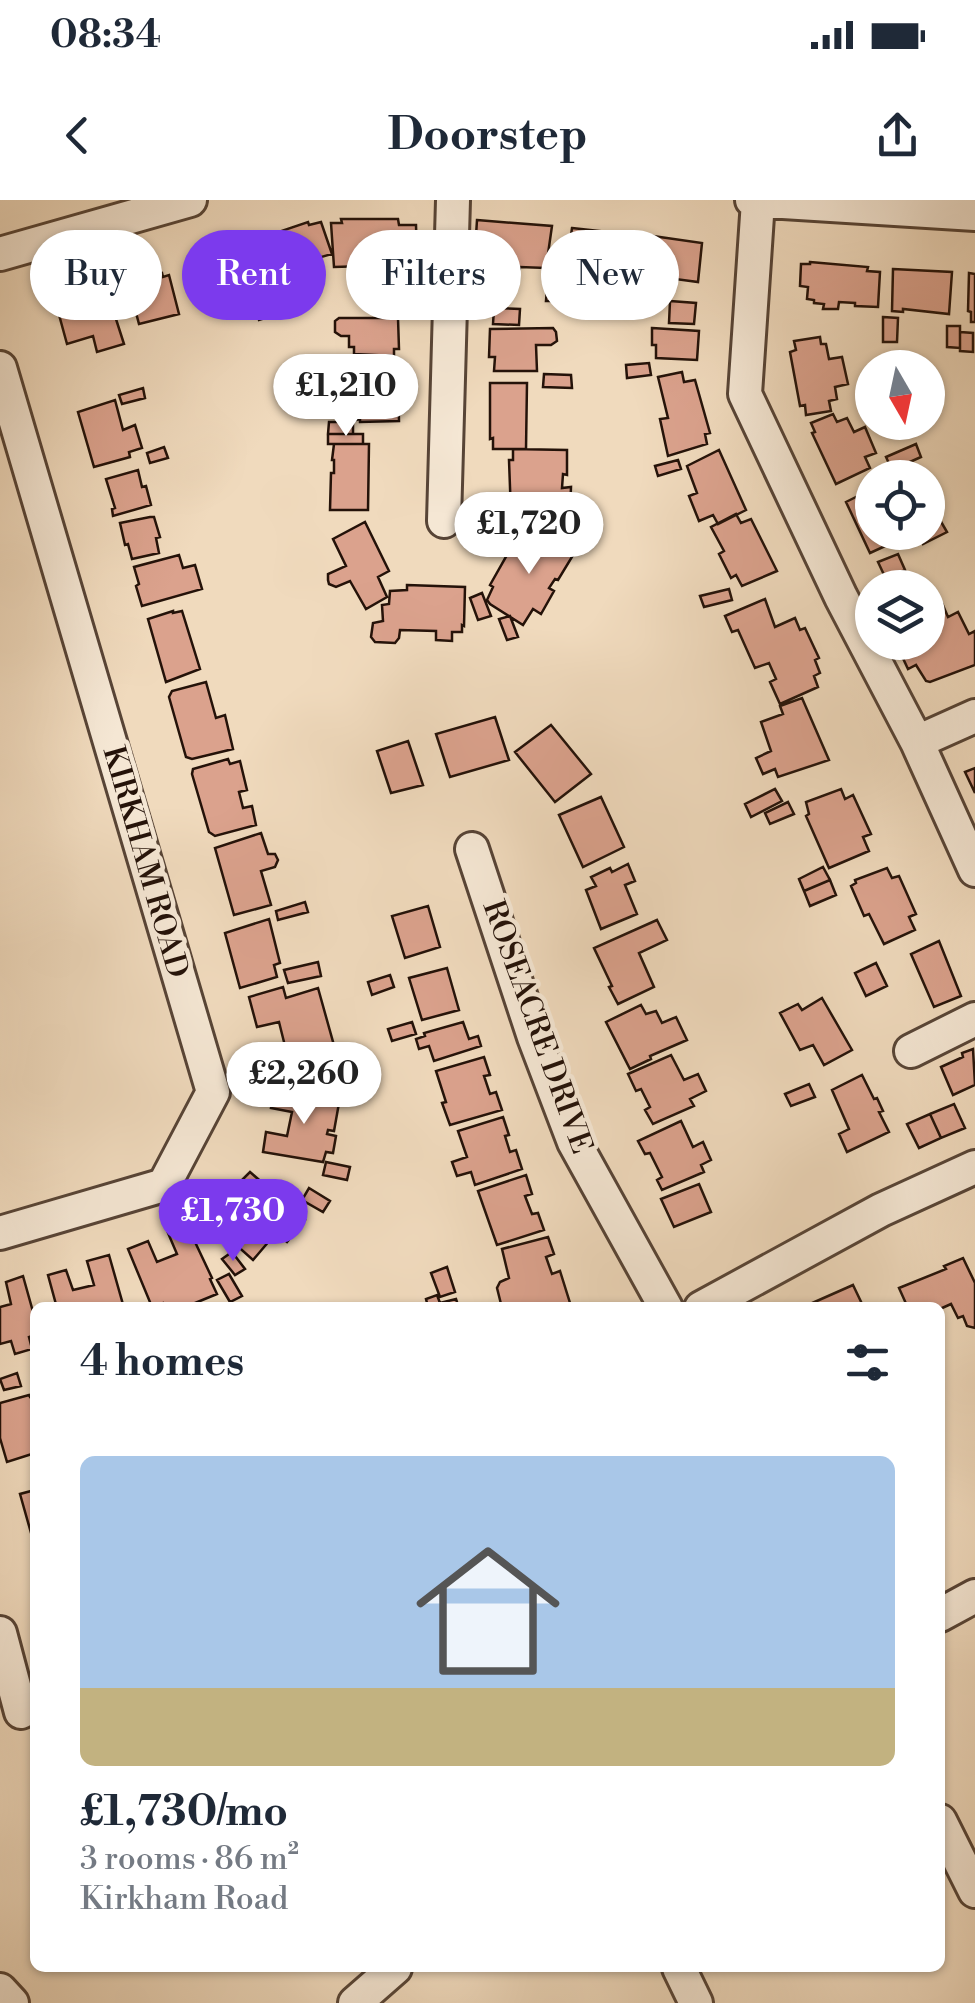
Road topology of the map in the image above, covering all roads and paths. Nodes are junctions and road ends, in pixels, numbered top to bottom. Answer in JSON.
{"nodes":[{"id":1,"x":190,"y":200,"type":"edge"},
{"id":2,"x":453,"y":200,"type":"edge"},
{"id":3,"x":755,"y":200,"type":"edge"},
{"id":4,"x":975,"y":214,"type":"edge"},
{"id":5,"x":0,"y":254,"type":"edge"},
{"id":6,"x":0,"y":368,"type":"edge"},
{"id":7,"x":444,"y":522,"type":"dead end"},
{"id":8,"x":975,"y":716,"type":"edge"},
{"id":9,"x":917,"y":742,"type":"junction"},
{"id":10,"x":472,"y":849,"type":"dead end"},
{"id":11,"x":975,"y":870,"type":"edge"},
{"id":12,"x":975,"y":1019,"type":"edge"},
{"id":13,"x":911,"y":1051,"type":"dead end"},
{"id":14,"x":975,"y":1167,"type":"edge"},
{"id":15,"x":0,"y":1233,"type":"edge"},
{"id":16,"x":663,"y":1302,"type":"edge"},
{"id":17,"x":712,"y":1302,"type":"edge"},
{"id":18,"x":975,"y":1596,"type":"edge"},
{"id":19,"x":945,"y":1611,"type":"edge"},
{"id":20,"x":0,"y":1634,"type":"edge"},
{"id":21,"x":19,"y":1713,"type":"edge"},
{"id":22,"x":945,"y":1831,"type":"edge"},
{"id":23,"x":975,"y":1891,"type":"edge"},
{"id":24,"x":391,"y":1972,"type":"edge"},
{"id":25,"x":681,"y":1972,"type":"edge"},
{"id":26,"x":0,"y":1990,"type":"edge"},
{"id":27,"x":12,"y":2003,"type":"edge"},
{"id":28,"x":355,"y":2003,"type":"edge"},
{"id":29,"x":696,"y":2003,"type":"edge"}],
"edges":[{"from":1,"to":5,"type":"street"},
{"from":2,"to":7,"type":"street"},
{"from":3,"to":4,"type":"street"},
{"from":3,"to":9,"type":"street"},
{"from":6,"to":15,"type":"street","name":"KIRKHAM ROAD"},
{"from":8,"to":9,"type":"street"},
{"from":9,"to":11,"type":"street"},
{"from":10,"to":16,"type":"street","name":"ROSEACRE DRIVE"},
{"from":12,"to":13,"type":"street"},
{"from":14,"to":17,"type":"street"},
{"from":18,"to":19,"type":"street"},
{"from":20,"to":21,"type":"street"},
{"from":22,"to":23,"type":"street"},
{"from":24,"to":28,"type":"street"},
{"from":25,"to":29,"type":"street"},
{"from":26,"to":27,"type":"street"}]}
